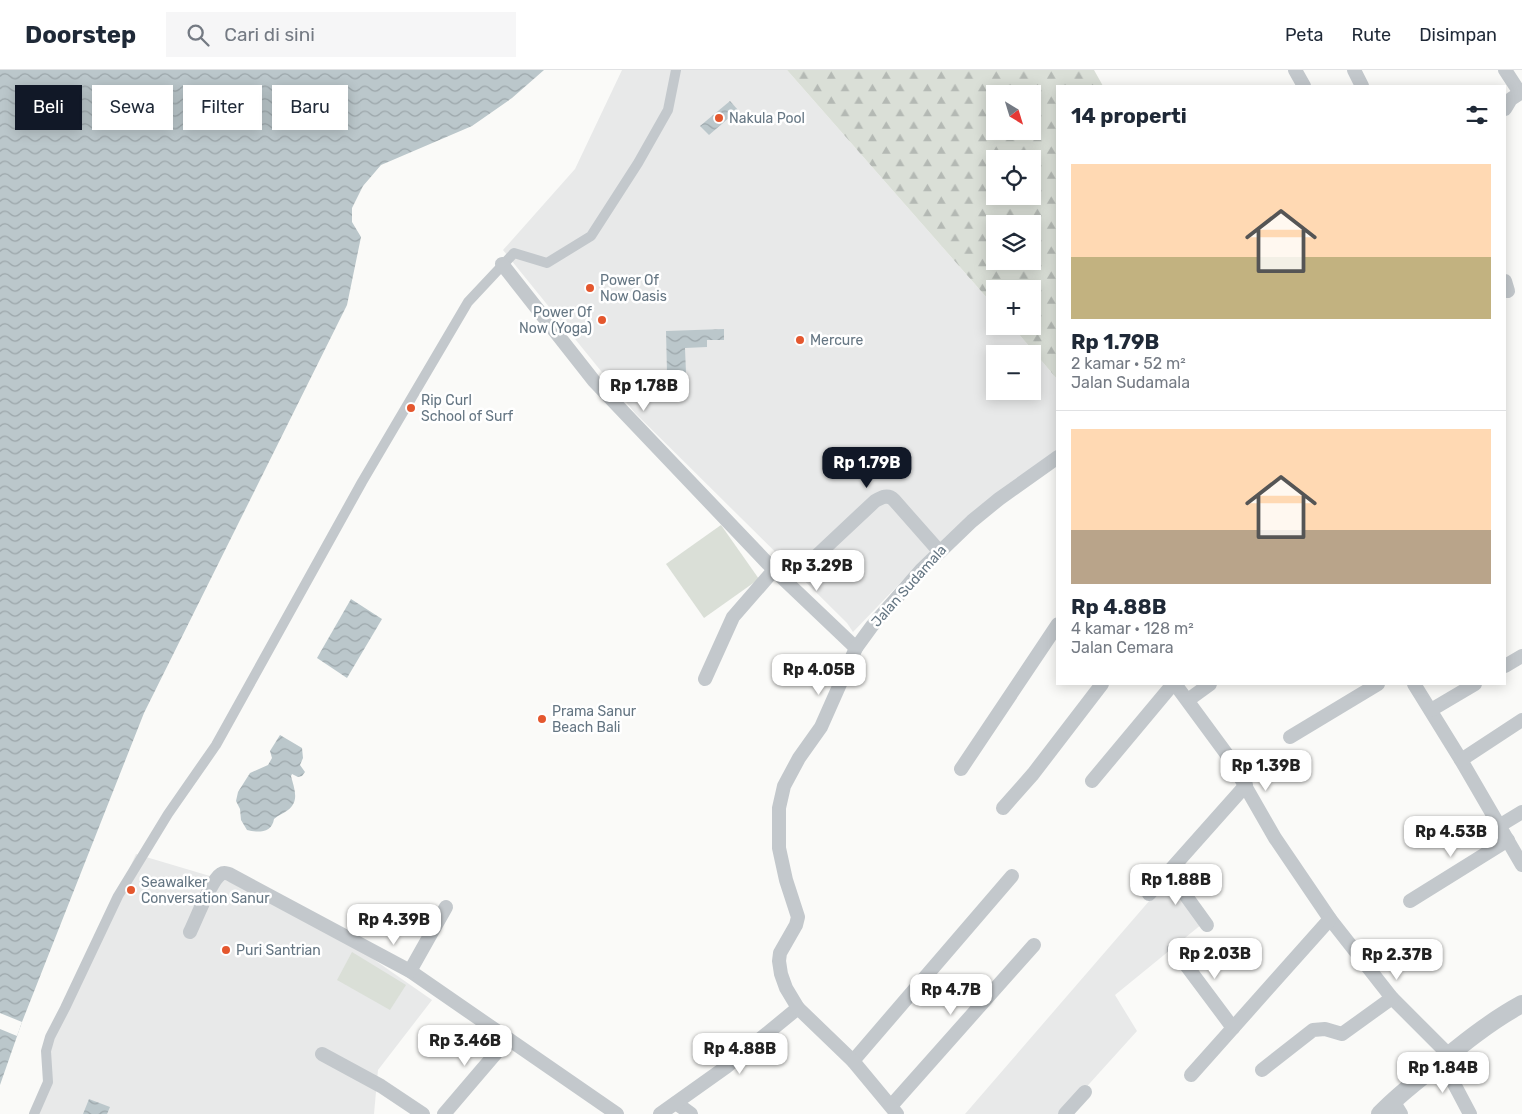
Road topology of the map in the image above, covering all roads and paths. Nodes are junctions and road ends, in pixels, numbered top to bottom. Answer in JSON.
{"nodes":[{"id":1,"x":676,"y":70,"type":"edge"},
{"id":2,"x":1295,"y":70,"type":"edge"},
{"id":3,"x":1354,"y":70,"type":"edge"},
{"id":4,"x":1505,"y":70,"type":"edge"},
{"id":5,"x":1303,"y":85,"type":"edge"},
{"id":6,"x":1362,"y":85,"type":"edge"},
{"id":7,"x":1521,"y":96,"type":"edge"},
{"id":8,"x":1506,"y":107,"type":"edge"},
{"id":9,"x":1506,"y":115,"type":"edge"},
{"id":10,"x":502,"y":264,"type":"junction"},
{"id":11,"x":1056,"y":458,"type":"edge"},
{"id":12,"x":939,"y":551,"type":"junction"},
{"id":13,"x":810,"y":562,"type":"dead end"},
{"id":14,"x":774,"y":570,"type":"junction"},
{"id":15,"x":1056,"y":627,"type":"edge"},
{"id":16,"x":856,"y":648,"type":"junction"},
{"id":17,"x":1522,"y":656,"type":"edge"},
{"id":18,"x":1506,"y":665,"type":"edge"},
{"id":19,"x":705,"y":679,"type":"dead end"},
{"id":20,"x":1101,"y":685,"type":"edge"},
{"id":21,"x":1173,"y":685,"type":"edge"},
{"id":22,"x":1175,"y":685,"type":"edge"},
{"id":23,"x":1209,"y":685,"type":"edge"},
{"id":24,"x":1376,"y":685,"type":"edge"},
{"id":25,"x":1415,"y":685,"type":"edge"},
{"id":26,"x":1473,"y":685,"type":"edge"},
{"id":27,"x":1188,"y":700,"type":"junction"},
{"id":28,"x":1431,"y":710,"type":"junction"},
{"id":29,"x":1522,"y":720,"type":"edge"},
{"id":30,"x":1290,"y":737,"type":"dead end"},
{"id":31,"x":1461,"y":760,"type":"junction"},
{"id":32,"x":961,"y":769,"type":"dead end"},
{"id":33,"x":1092,"y":781,"type":"dead end"},
{"id":34,"x":1246,"y":785,"type":"junction"},
{"id":35,"x":1003,"y":808,"type":"dead end"},
{"id":36,"x":1522,"y":812,"type":"edge"},
{"id":37,"x":1499,"y":826,"type":"junction"},
{"id":38,"x":1508,"y":840,"type":"junction"},
{"id":39,"x":1522,"y":865,"type":"edge"},
{"id":40,"x":1168,"y":871,"type":"junction"},
{"id":41,"x":1012,"y":876,"type":"dead end"},
{"id":42,"x":1149,"y":894,"type":"dead end"},
{"id":43,"x":1410,"y":901,"type":"dead end"},
{"id":44,"x":446,"y":907,"type":"dead end"},
{"id":45,"x":1330,"y":919,"type":"junction"},
{"id":46,"x":1207,"y":925,"type":"dead end"},
{"id":47,"x":190,"y":932,"type":"dead end"},
{"id":48,"x":1034,"y":945,"type":"dead end"},
{"id":49,"x":1174,"y":949,"type":"dead end"},
{"id":50,"x":410,"y":971,"type":"junction"},
{"id":51,"x":1392,"y":998,"type":"junction"},
{"id":52,"x":1522,"y":1004,"type":"edge"},
{"id":53,"x":798,"y":1008,"type":"junction"},
{"id":54,"x":1233,"y":1028,"type":"junction"},
{"id":55,"x":508,"y":1039,"type":"junction"},
{"id":56,"x":322,"y":1054,"type":"dead end"},
{"id":57,"x":1445,"y":1058,"type":"junction"},
{"id":58,"x":852,"y":1061,"type":"junction"},
{"id":59,"x":1262,"y":1070,"type":"dead end"},
{"id":60,"x":1191,"y":1075,"type":"dead end"},
{"id":61,"x":1085,"y":1092,"type":"dead end"},
{"id":62,"x":676,"y":1104,"type":"junction"},
{"id":63,"x":1397,"y":1108,"type":"edge"},
{"id":64,"x":894,"y":1110,"type":"edge"},
{"id":65,"x":34,"y":1114,"type":"edge"},
{"id":66,"x":423,"y":1114,"type":"edge"},
{"id":67,"x":444,"y":1114,"type":"edge"},
{"id":68,"x":617,"y":1114,"type":"edge"},
{"id":69,"x":660,"y":1114,"type":"edge"},
{"id":70,"x":691,"y":1114,"type":"edge"},
{"id":71,"x":1065,"y":1114,"type":"edge"},
{"id":72,"x":1380,"y":1114,"type":"edge"},
{"id":73,"x":1470,"y":1114,"type":"edge"}],
"edges":[{"from":1,"to":10,"type":"street"},
{"from":2,"to":5,"type":"street"},
{"from":3,"to":6,"type":"street"},
{"from":4,"to":7,"type":"street"},
{"from":7,"to":8,"type":"street"},
{"from":7,"to":9,"type":"street"},
{"from":10,"to":14,"type":"street"},
{"from":10,"to":65,"type":"street"},
{"from":11,"to":12,"type":"street","name":"Jalan Sudamala"},
{"from":12,"to":13,"type":"street"},
{"from":12,"to":16,"type":"street","name":"Jalan Sudamala"},
{"from":14,"to":16,"type":"street"},
{"from":14,"to":19,"type":"street"},
{"from":15,"to":32,"type":"street"},
{"from":16,"to":53,"type":"street","name":"Jalan Sudamala"},
{"from":17,"to":18,"type":"street"},
{"from":20,"to":35,"type":"street"},
{"from":21,"to":33,"type":"street"},
{"from":22,"to":27,"type":"street"},
{"from":23,"to":27,"type":"street"},
{"from":24,"to":30,"type":"street"},
{"from":25,"to":28,"type":"street"},
{"from":26,"to":28,"type":"street"},
{"from":27,"to":34,"type":"street"},
{"from":28,"to":31,"type":"street"},
{"from":29,"to":31,"type":"street"},
{"from":31,"to":37,"type":"street"},
{"from":34,"to":40,"type":"street"},
{"from":34,"to":45,"type":"street"},
{"from":36,"to":37,"type":"street"},
{"from":37,"to":38,"type":"street"},
{"from":38,"to":39,"type":"street"},
{"from":38,"to":43,"type":"street"},
{"from":40,"to":42,"type":"street"},
{"from":40,"to":46,"type":"street"},
{"from":41,"to":58,"type":"street"},
{"from":44,"to":50,"type":"street"},
{"from":45,"to":51,"type":"street"},
{"from":45,"to":54,"type":"street"},
{"from":47,"to":50,"type":"street"},
{"from":48,"to":64,"type":"street"},
{"from":49,"to":54,"type":"street"},
{"from":50,"to":55,"type":"street"},
{"from":51,"to":57,"type":"street"},
{"from":51,"to":59,"type":"street"},
{"from":52,"to":57,"type":"street"},
{"from":53,"to":58,"type":"street","name":"Jalan Sudamala"},
{"from":53,"to":62,"type":"street"},
{"from":54,"to":60,"type":"street"},
{"from":55,"to":67,"type":"street"},
{"from":55,"to":68,"type":"street"},
{"from":56,"to":66,"type":"street"},
{"from":57,"to":63,"type":"street"},
{"from":57,"to":73,"type":"street"},
{"from":58,"to":64,"type":"street","name":"Jalan Sudamala"},
{"from":61,"to":71,"type":"street"},
{"from":62,"to":69,"type":"street"},
{"from":62,"to":70,"type":"street"},
{"from":63,"to":72,"type":"street"}]}
